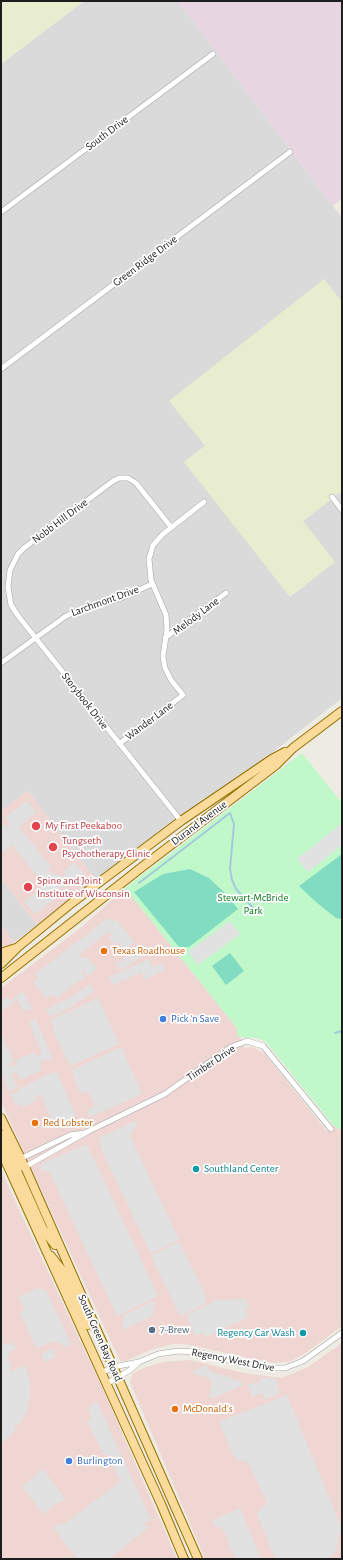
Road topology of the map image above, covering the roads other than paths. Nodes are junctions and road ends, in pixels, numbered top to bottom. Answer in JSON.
{"nodes":[{"id":1,"x":213,"y":54,"type":"dead end"},
{"id":2,"x":290,"y":152,"type":"dead end"},
{"id":3,"x":1,"y":212,"type":"edge"},
{"id":4,"x":1,"y":369,"type":"edge"},
{"id":5,"x":332,"y":497,"type":"dead end"},
{"id":6,"x":204,"y":502,"type":"dead end"},
{"id":7,"x":342,"y":510,"type":"edge"},
{"id":8,"x":171,"y":527,"type":"junction"},
{"id":9,"x":152,"y":584,"type":"junction"},
{"id":10,"x":226,"y":593,"type":"dead end"},
{"id":11,"x":35,"y":637,"type":"junction"},
{"id":12,"x":165,"y":638,"type":"junction"},
{"id":13,"x":1,"y":663,"type":"edge"},
{"id":14,"x":342,"y":711,"type":"edge"},
{"id":15,"x":119,"y":744,"type":"junction"},
{"id":16,"x":293,"y":748,"type":"junction"},
{"id":17,"x":181,"y":821,"type":"junction"},
{"id":18,"x":106,"y":878,"type":"junction"},
{"id":19,"x":105,"y":896,"type":"junction"},
{"id":20,"x":73,"y":902,"type":"junction"},
{"id":21,"x":78,"y":919,"type":"junction"},
{"id":22,"x":18,"y":947,"type":"junction"},
{"id":23,"x":1,"y":953,"type":"edge"},
{"id":24,"x":1,"y":964,"type":"edge"},
{"id":25,"x":1,"y":978,"type":"edge"},
{"id":26,"x":1,"y":1118,"type":"edge"},
{"id":27,"x":330,"y":1129,"type":"dead end"},
{"id":28,"x":87,"y":1132,"type":"junction"},
{"id":29,"x":1,"y":1135,"type":"edge"},
{"id":30,"x":1,"y":1151,"type":"edge"},
{"id":31,"x":14,"y":1162,"type":"junction"},
{"id":32,"x":18,"y":1171,"type":"junction"},
{"id":33,"x":44,"y":1248,"type":"junction"},
{"id":34,"x":342,"y":1333,"type":"edge"},
{"id":35,"x":139,"y":1362,"type":"junction"},
{"id":36,"x":112,"y":1368,"type":"junction"},
{"id":37,"x":101,"y":1373,"type":"junction"},
{"id":38,"x":116,"y":1379,"type":"junction"},
{"id":39,"x":106,"y":1384,"type":"junction"},
{"id":40,"x":139,"y":1456,"type":"junction"},
{"id":41,"x":167,"y":1519,"type":"junction"},
{"id":42,"x":183,"y":1524,"type":"junction"},
{"id":43,"x":184,"y":1559,"type":"edge"},
{"id":44,"x":192,"y":1559,"type":"edge"},
{"id":45,"x":198,"y":1559,"type":"edge"}],
"edges":[{"from":1,"to":3,"type":"street","name":"South Drive"},
{"from":2,"to":4,"type":"street","name":"Green Ridge Drive"},
{"from":5,"to":7,"type":"street"},
{"from":6,"to":8,"type":"street","name":"Wander Lane"},
{"from":8,"to":9,"type":"street","name":"Wander Lane"},
{"from":8,"to":11,"type":"street","name":"Nobb Hill Drive"},
{"from":9,"to":11,"type":"street","name":"Larchmont Drive"},
{"from":9,"to":12,"type":"street","name":"Wander Lane"},
{"from":10,"to":12,"type":"street","name":"Melody Lane"},
{"from":11,"to":13,"type":"street","name":"Larchmont Drive"},
{"from":11,"to":15,"type":"street","name":"Storybook Drive"},
{"from":12,"to":15,"type":"street","name":"Wander Lane"},
{"from":14,"to":16,"type":"main road","name":"Durand Avenue"},
{"from":15,"to":17,"type":"street","name":"Storybook Drive"},
{"from":16,"to":17,"type":"main road","name":"Durand Avenue"},
{"from":16,"to":19,"type":"main road","name":"Durand Avenue"},
{"from":17,"to":18,"type":"main road","name":"Durand Avenue"},
{"from":18,"to":19,"type":"main road"},
{"from":18,"to":20,"type":"main road","name":"Durand Avenue"},
{"from":19,"to":21,"type":"main road","name":"Durand Avenue"},
{"from":20,"to":21,"type":"main road"},
{"from":20,"to":22,"type":"main road","name":"Durand Avenue"},
{"from":21,"to":25,"type":"main road","name":"Durand Avenue"},
{"from":22,"to":23,"type":"main road"},
{"from":22,"to":24,"type":"main road","name":"Durand Avenue"},
{"from":26,"to":31,"type":"main road","name":"South Green Bay Road"},
{"from":27,"to":28,"type":"street","name":"Timber Drive"},
{"from":28,"to":31,"type":"street","name":"Timber Drive"},
{"from":28,"to":32,"type":"street","name":"Timber Drive"},
{"from":29,"to":31,"type":"main road"},
{"from":30,"to":31,"type":"main road","name":"South Green Bay Road"},
{"from":31,"to":32,"type":"main road","name":"South Green Bay Road"},
{"from":31,"to":32,"type":"main road","name":"South Green Bay Road"},
{"from":32,"to":33,"type":"main road","name":"South Green Bay Road"},
{"from":32,"to":36,"type":"main road","name":"South Green Bay Road"},
{"from":33,"to":36,"type":"main road"},
{"from":33,"to":37,"type":"main road","name":"South Green Bay Road"},
{"from":34,"to":35,"type":"street","name":"Regency West Drive"},
{"from":35,"to":36,"type":"street","name":"Regency West Drive"},
{"from":35,"to":38,"type":"street","name":"Regency West Drive"},
{"from":36,"to":37,"type":"street","name":"Regency West Drive"},
{"from":36,"to":38,"type":"main road"},
{"from":37,"to":38,"type":"main road"},
{"from":37,"to":39,"type":"main road","name":"South Green Bay Road"},
{"from":38,"to":39,"type":"street","name":"Regency West Drive"},
{"from":38,"to":42,"type":"main road"},
{"from":39,"to":40,"type":"main road","name":"South Green Bay Road"},
{"from":40,"to":41,"type":"main road","name":"South Green Bay Road"},
{"from":40,"to":42,"type":"main road"},
{"from":41,"to":43,"type":"main road","name":"South Green Bay Road"},
{"from":41,"to":44,"type":"main road"},
{"from":42,"to":45,"type":"main road"}]}
